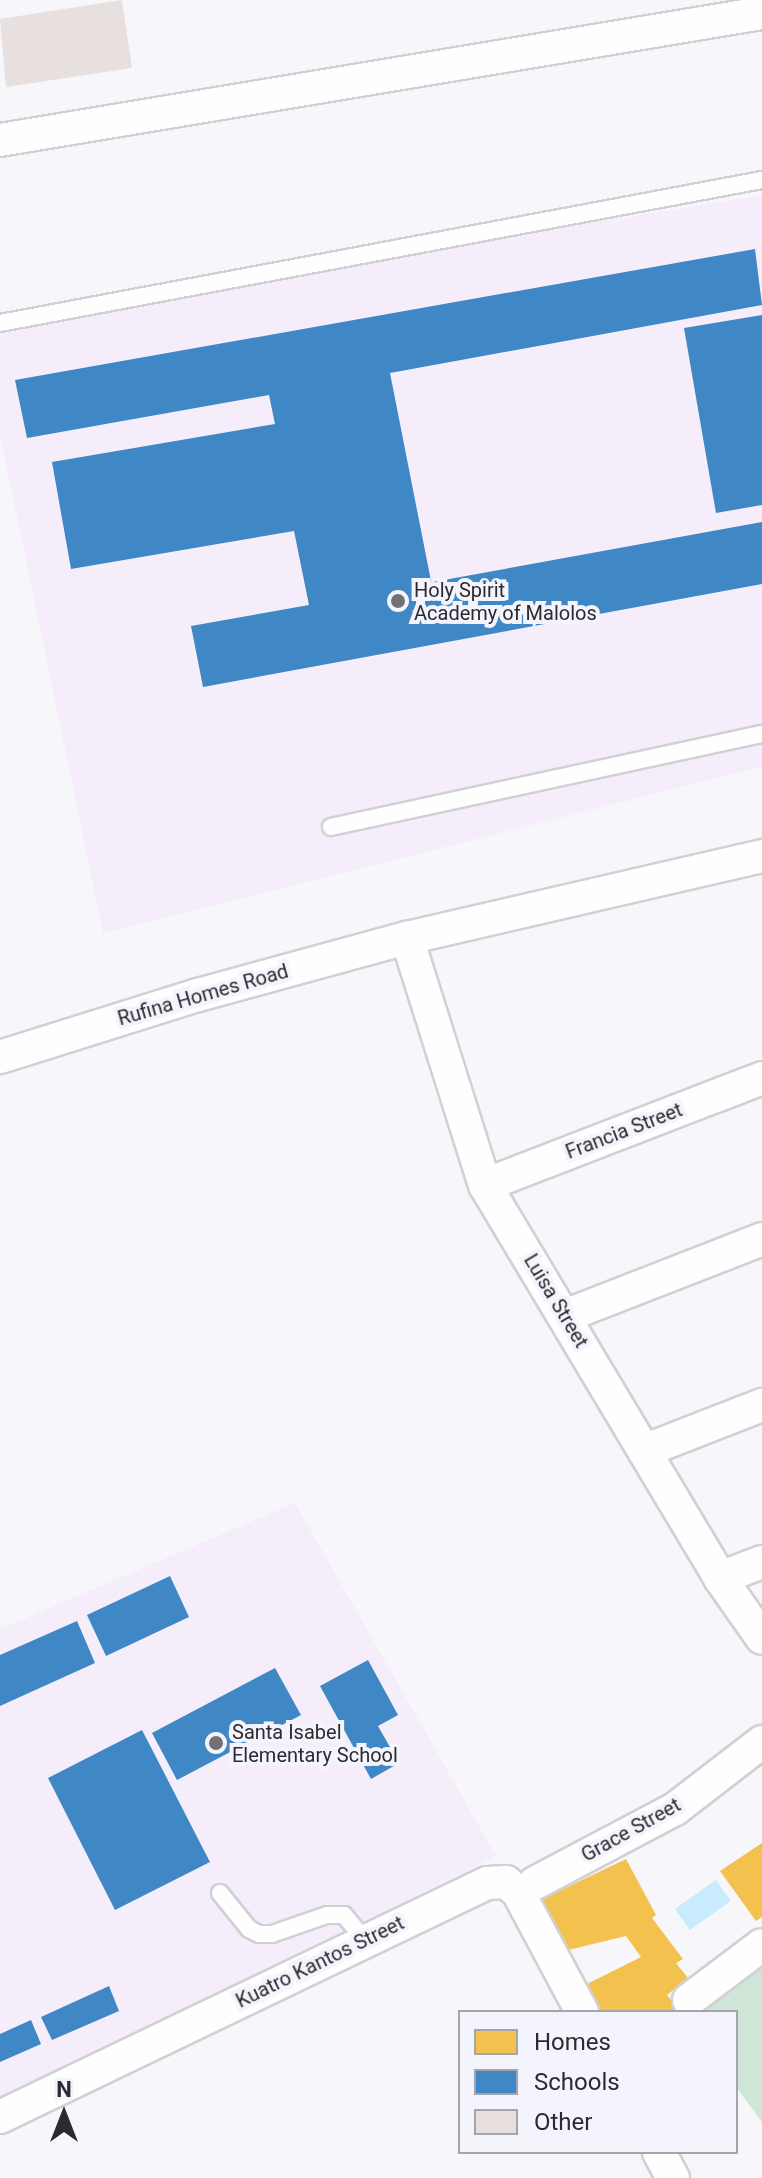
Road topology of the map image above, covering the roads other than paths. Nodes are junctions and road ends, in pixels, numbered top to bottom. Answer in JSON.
{"nodes":[{"id":1,"x":762,"y":13,"type":"edge"},
{"id":2,"x":0,"y":140,"type":"edge"},
{"id":3,"x":762,"y":180,"type":"edge"},
{"id":4,"x":0,"y":323,"type":"edge"},
{"id":5,"x":762,"y":734,"type":"edge"},
{"id":6,"x":331,"y":827,"type":"dead end"},
{"id":7,"x":762,"y":856,"type":"edge"},
{"id":8,"x":407,"y":938,"type":"junction"},
{"id":9,"x":0,"y":1057,"type":"edge"},
{"id":10,"x":762,"y":1078,"type":"edge"},
{"id":11,"x":485,"y":1185,"type":"junction"},
{"id":12,"x":762,"y":1239,"type":"edge"},
{"id":13,"x":565,"y":1316,"type":"junction"},
{"id":14,"x":762,"y":1405,"type":"edge"},
{"id":15,"x":644,"y":1451,"type":"junction"},
{"id":16,"x":762,"y":1562,"type":"edge"},
{"id":17,"x":720,"y":1578,"type":"junction"},
{"id":18,"x":762,"y":1638,"type":"edge"},
{"id":19,"x":762,"y":1742,"type":"edge"},
{"id":20,"x":535,"y":1883,"type":"dead end"},
{"id":21,"x":220,"y":1893,"type":"dead end"},
{"id":22,"x":365,"y":1940,"type":"junction"},
{"id":23,"x":762,"y":1945,"type":"edge"},
{"id":24,"x":689,"y":2000,"type":"dead end"},
{"id":25,"x":581,"y":2010,"type":"edge"},
{"id":26,"x":0,"y":2117,"type":"edge"},
{"id":27,"x":660,"y":2154,"type":"edge"},
{"id":28,"x":673,"y":2178,"type":"edge"}],
"edges":[{"from":1,"to":2,"type":"street"},
{"from":3,"to":4,"type":"lane"},
{"from":5,"to":6,"type":"lane"},
{"from":7,"to":8,"type":"street","name":"Rufina Homes Road"},
{"from":8,"to":9,"type":"street","name":"Rufina Homes Road"},
{"from":8,"to":11,"type":"street","name":"Luisa Street"},
{"from":10,"to":11,"type":"street","name":"Francia Street"},
{"from":11,"to":13,"type":"street","name":"Luisa Street"},
{"from":12,"to":13,"type":"street"},
{"from":13,"to":15,"type":"street","name":"Luisa Street"},
{"from":14,"to":15,"type":"street"},
{"from":15,"to":17,"type":"street","name":"Luisa Street"},
{"from":16,"to":17,"type":"street"},
{"from":17,"to":18,"type":"street","name":"Luisa Street"},
{"from":19,"to":20,"type":"street","name":"Grace Street"},
{"from":21,"to":22,"type":"lane"},
{"from":22,"to":25,"type":"street","name":"Kuatro Kantos Street"},
{"from":22,"to":26,"type":"street","name":"Kuatro Kantos Street"},
{"from":23,"to":24,"type":"street"},
{"from":27,"to":28,"type":"street"}]}
